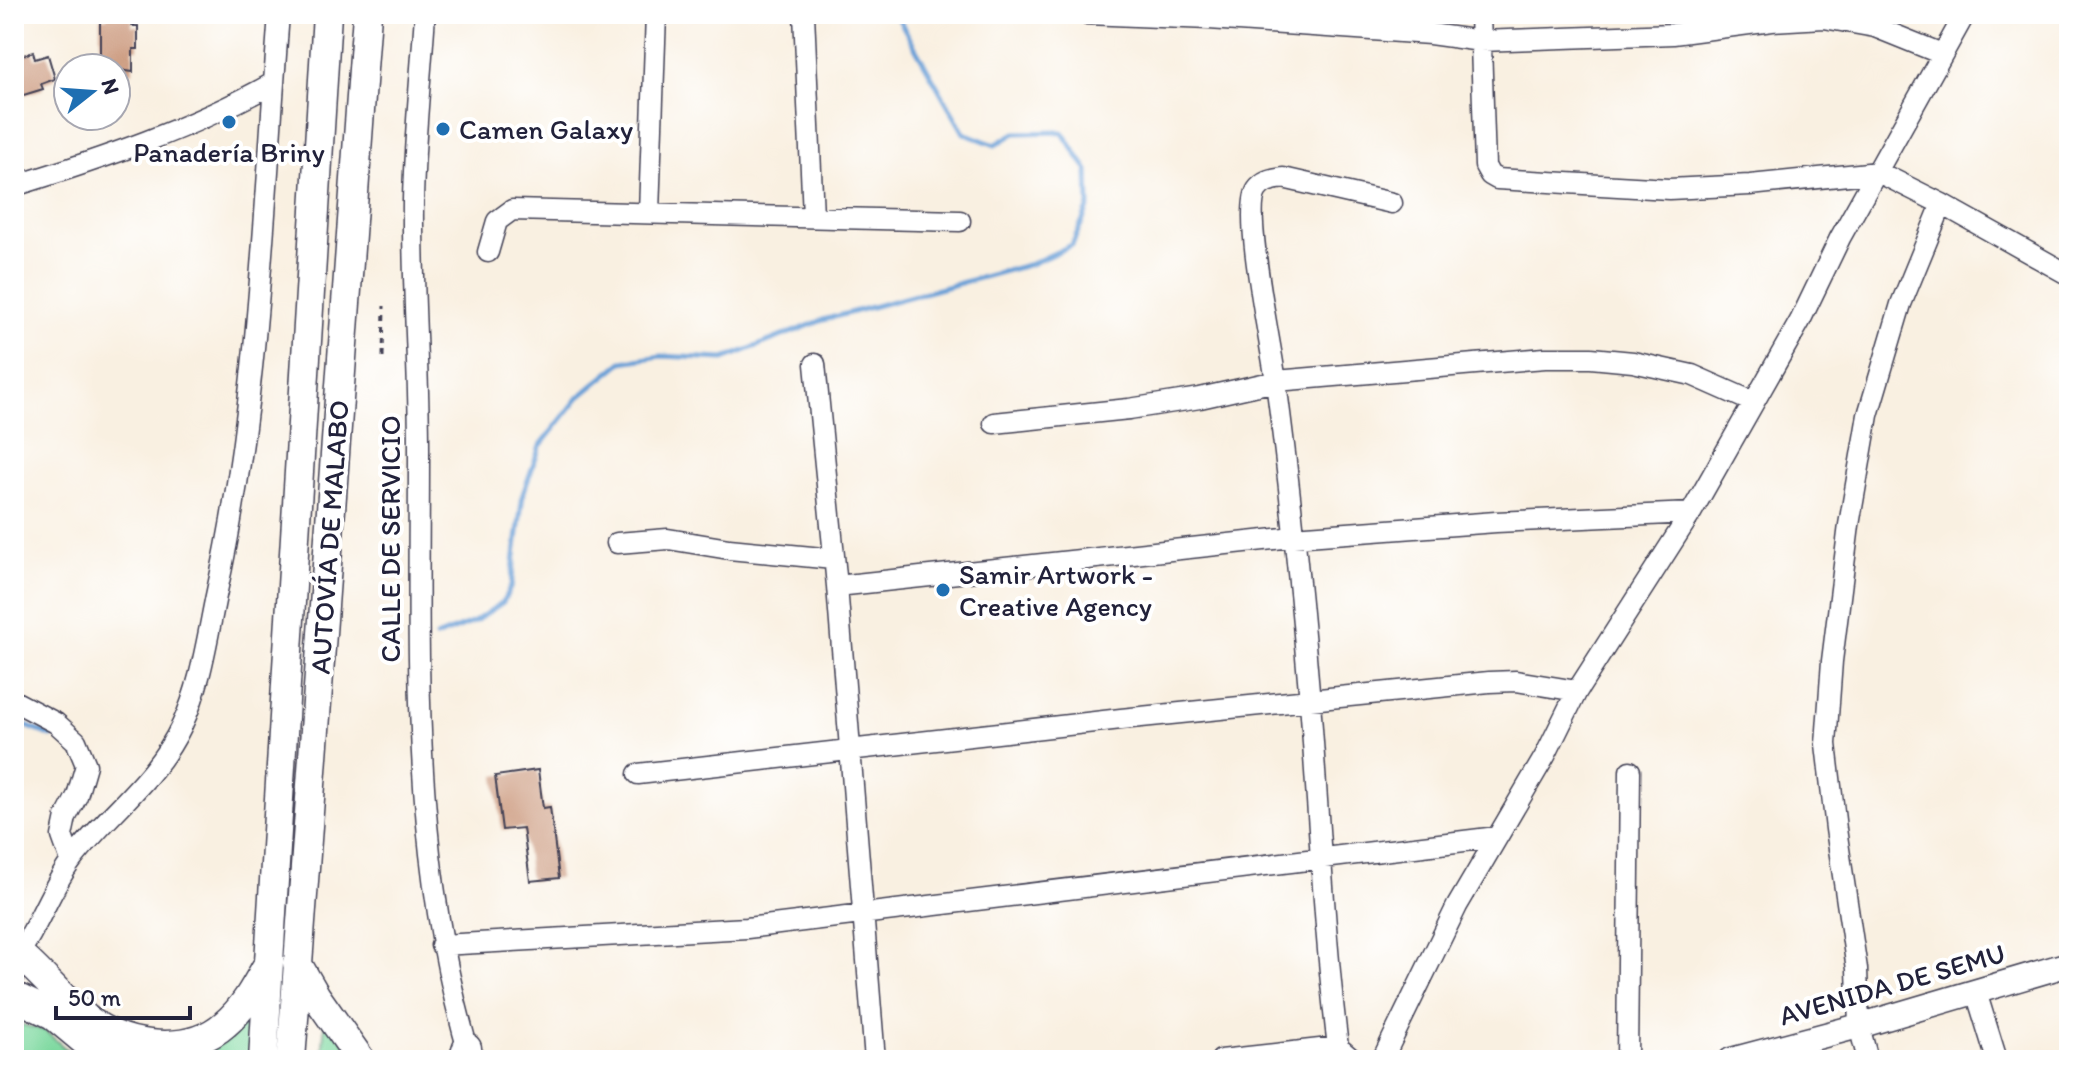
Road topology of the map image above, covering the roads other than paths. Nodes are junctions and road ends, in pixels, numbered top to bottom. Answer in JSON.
{"nodes":[{"id":1,"x":279,"y":14,"type":"edge"},
{"id":2,"x":327,"y":14,"type":"edge"},
{"id":3,"x":367,"y":14,"type":"edge"},
{"id":4,"x":425,"y":14,"type":"edge"},
{"id":5,"x":656,"y":14,"type":"edge"},
{"id":6,"x":804,"y":14,"type":"edge"},
{"id":7,"x":1087,"y":14,"type":"edge"},
{"id":8,"x":1480,"y":14,"type":"edge"},
{"id":9,"x":1965,"y":14,"type":"edge"},
{"id":10,"x":1481,"y":41,"type":"junction"},
{"id":11,"x":1942,"y":54,"type":"junction"},
{"id":12,"x":273,"y":83,"type":"junction"},
{"id":13,"x":242,"y":101,"type":"junction"},
{"id":14,"x":272,"y":107,"type":"junction"},
{"id":15,"x":1878,"y":172,"type":"junction"},
{"id":16,"x":14,"y":186,"type":"edge"},
{"id":17,"x":1392,"y":203,"type":"dead end"},
{"id":18,"x":1942,"y":204,"type":"junction"},
{"id":19,"x":649,"y":212,"type":"junction"},
{"id":20,"x":813,"y":216,"type":"junction"},
{"id":21,"x":960,"y":221,"type":"dead end"},
{"id":22,"x":488,"y":252,"type":"dead end"},
{"id":23,"x":2069,"y":275,"type":"edge"},
{"id":24,"x":815,"y":364,"type":"dead end"},
{"id":25,"x":1276,"y":381,"type":"junction"},
{"id":26,"x":1753,"y":402,"type":"junction"},
{"id":27,"x":994,"y":423,"type":"dead end"},
{"id":28,"x":1691,"y":513,"type":"junction"},
{"id":29,"x":1293,"y":537,"type":"junction"},
{"id":30,"x":617,"y":543,"type":"dead end"},
{"id":31,"x":833,"y":559,"type":"junction"},
{"id":32,"x":837,"y":586,"type":"junction"},
{"id":33,"x":1577,"y":691,"type":"junction"},
{"id":34,"x":1309,"y":700,"type":"junction"},
{"id":35,"x":14,"y":701,"type":"edge"},
{"id":36,"x":849,"y":749,"type":"junction"},
{"id":37,"x":1630,"y":771,"type":"dead end"},
{"id":38,"x":638,"y":774,"type":"dead end"},
{"id":39,"x":1497,"y":837,"type":"junction"},
{"id":40,"x":1321,"y":859,"type":"junction"},
{"id":41,"x":71,"y":861,"type":"junction"},
{"id":42,"x":863,"y":916,"type":"junction"},
{"id":43,"x":441,"y":945,"type":"junction"},
{"id":44,"x":16,"y":955,"type":"edge"},
{"id":45,"x":284,"y":960,"type":"junction"},
{"id":46,"x":2069,"y":964,"type":"edge"},
{"id":47,"x":1976,"y":992,"type":"junction"},
{"id":48,"x":14,"y":996,"type":"edge"},
{"id":49,"x":1859,"y":1026,"type":"junction"},
{"id":50,"x":1345,"y":1054,"type":"edge"},
{"id":51,"x":467,"y":1056,"type":"edge"},
{"id":52,"x":107,"y":1060,"type":"edge"},
{"id":53,"x":263,"y":1060,"type":"edge"},
{"id":54,"x":291,"y":1060,"type":"edge"},
{"id":55,"x":361,"y":1060,"type":"edge"},
{"id":56,"x":875,"y":1060,"type":"edge"},
{"id":57,"x":1221,"y":1060,"type":"edge"},
{"id":58,"x":1382,"y":1060,"type":"edge"},
{"id":59,"x":1627,"y":1060,"type":"edge"},
{"id":60,"x":1731,"y":1060,"type":"edge"},
{"id":61,"x":1868,"y":1060,"type":"edge"},
{"id":62,"x":1997,"y":1060,"type":"edge"}],
"edges":[{"from":1,"to":12,"type":"street"},
{"from":2,"to":45,"type":"highway","name":"AUTOVÍA DE MALABO"},
{"from":3,"to":45,"type":"highway","name":"AUTOVÍA DE MALABO"},
{"from":4,"to":43,"type":"street","name":"CALLE DE SERVICIO"},
{"from":5,"to":19,"type":"street"},
{"from":6,"to":20,"type":"street"},
{"from":7,"to":10,"type":"street"},
{"from":8,"to":10,"type":"street"},
{"from":9,"to":11,"type":"street"},
{"from":10,"to":11,"type":"street"},
{"from":10,"to":15,"type":"street"},
{"from":11,"to":15,"type":"street"},
{"from":12,"to":13,"type":"street"},
{"from":12,"to":14,"type":"street"},
{"from":13,"to":14,"type":"street"},
{"from":13,"to":16,"type":"street"},
{"from":14,"to":41,"type":"street"},
{"from":15,"to":18,"type":"street"},
{"from":15,"to":26,"type":"street"},
{"from":17,"to":25,"type":"street"},
{"from":18,"to":23,"type":"street"},
{"from":18,"to":49,"type":"street"},
{"from":19,"to":20,"type":"street"},
{"from":19,"to":22,"type":"street"},
{"from":20,"to":21,"type":"street"},
{"from":24,"to":31,"type":"street"},
{"from":25,"to":26,"type":"street"},
{"from":25,"to":27,"type":"street"},
{"from":25,"to":29,"type":"street"},
{"from":26,"to":28,"type":"street"},
{"from":28,"to":29,"type":"street"},
{"from":28,"to":33,"type":"street"},
{"from":29,"to":32,"type":"street"},
{"from":29,"to":34,"type":"street"},
{"from":30,"to":31,"type":"street"},
{"from":31,"to":32,"type":"street"},
{"from":32,"to":36,"type":"street"},
{"from":33,"to":34,"type":"street"},
{"from":33,"to":39,"type":"street"},
{"from":34,"to":36,"type":"street"},
{"from":34,"to":40,"type":"street"},
{"from":35,"to":41,"type":"street"},
{"from":36,"to":38,"type":"street"},
{"from":36,"to":42,"type":"street"},
{"from":37,"to":59,"type":"street"},
{"from":39,"to":40,"type":"street"},
{"from":39,"to":58,"type":"street"},
{"from":40,"to":42,"type":"street"},
{"from":40,"to":50,"type":"street"},
{"from":41,"to":44,"type":"street"},
{"from":42,"to":43,"type":"street"},
{"from":42,"to":56,"type":"street"},
{"from":43,"to":51,"type":"street","name":"CALLE DE SERVICIO"},
{"from":44,"to":45,"type":"highway"},
{"from":45,"to":53,"type":"highway","name":"AUTOVÍA DE MALABO"},
{"from":45,"to":54,"type":"highway","name":"AUTOVÍA DE MALABO"},
{"from":45,"to":55,"type":"highway"},
{"from":46,"to":47,"type":"main road","name":"AVENIDA DE SEMU"},
{"from":47,"to":49,"type":"main road","name":"AVENIDA DE SEMU"},
{"from":47,"to":62,"type":"street"},
{"from":48,"to":52,"type":"highway"},
{"from":49,"to":60,"type":"main road","name":"AVENIDA DE SEMU"},
{"from":49,"to":61,"type":"street"},
{"from":50,"to":57,"type":"street"}]}
